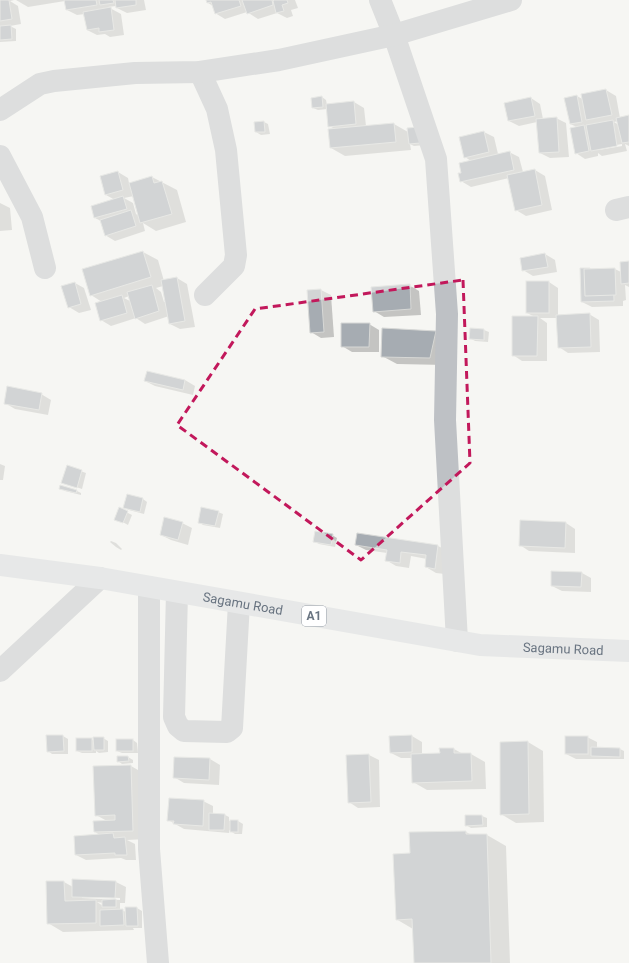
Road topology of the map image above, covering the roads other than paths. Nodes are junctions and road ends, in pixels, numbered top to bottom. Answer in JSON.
{"nodes":[{"id":1,"x":380,"y":0,"type":"edge"},
{"id":2,"x":511,"y":0,"type":"edge"},
{"id":3,"x":394,"y":35,"type":"junction"},
{"id":4,"x":200,"y":72,"type":"junction"},
{"id":5,"x":0,"y":110,"type":"edge"},
{"id":6,"x":0,"y":156,"type":"edge"},
{"id":7,"x":45,"y":268,"type":"dead end"},
{"id":8,"x":204,"y":295,"type":"dead end"},
{"id":9,"x":0,"y":565,"type":"edge"},
{"id":10,"x":100,"y":578,"type":"junction"},
{"id":11,"x":149,"y":587,"type":"junction"},
{"id":12,"x":177,"y":592,"type":"junction"},
{"id":13,"x":239,"y":603,"type":"junction"},
{"id":14,"x":457,"y":641,"type":"junction"},
{"id":15,"x":629,"y":651,"type":"edge"},
{"id":16,"x":0,"y":664,"type":"edge"},
{"id":17,"x":0,"y":671,"type":"edge"},
{"id":18,"x":158,"y":963,"type":"edge"}],
"edges":[{"from":1,"to":3,"type":"street"},
{"from":2,"to":3,"type":"street"},
{"from":3,"to":4,"type":"street"},
{"from":3,"to":14,"type":"street"},
{"from":4,"to":5,"type":"street"},
{"from":4,"to":8,"type":"street"},
{"from":6,"to":7,"type":"street"},
{"from":9,"to":10,"type":"highway","name":"Sagamu Road","number":"A1"},
{"from":10,"to":11,"type":"highway","name":"Sagamu Road","number":"A1"},
{"from":10,"to":16,"type":"street"},
{"from":10,"to":17,"type":"street"},
{"from":11,"to":12,"type":"highway","name":"Sagamu Road","number":"A1"},
{"from":11,"to":18,"type":"street"},
{"from":12,"to":13,"type":"highway","name":"Sagamu Road","number":"A1"},
{"from":12,"to":13,"type":"street"},
{"from":13,"to":14,"type":"highway","name":"Sagamu Road","number":"A1"},
{"from":14,"to":15,"type":"highway","name":"Sagamu Road","number":"A1"}]}
